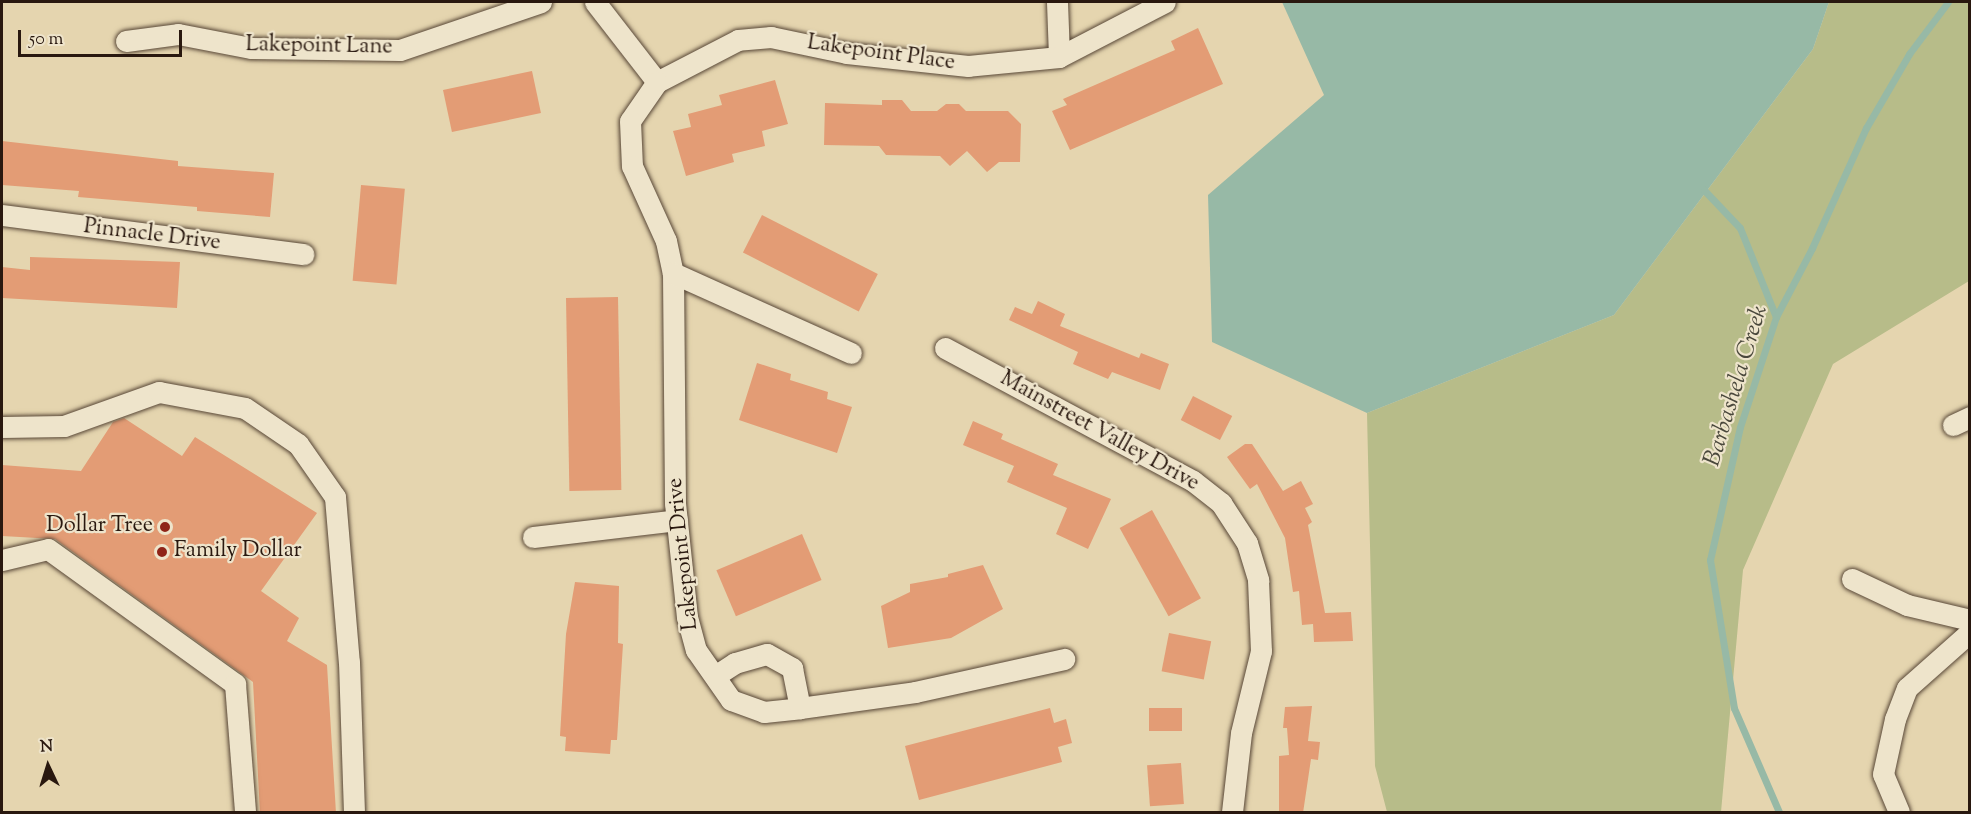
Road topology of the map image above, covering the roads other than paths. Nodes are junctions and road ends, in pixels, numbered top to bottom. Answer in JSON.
{"nodes":[{"id":1,"x":542,"y":2,"type":"edge"},
{"id":2,"x":595,"y":2,"type":"edge"},
{"id":3,"x":1057,"y":2,"type":"edge"},
{"id":4,"x":1166,"y":2,"type":"edge"},
{"id":5,"x":126,"y":41,"type":"dead end"},
{"id":6,"x":1059,"y":57,"type":"junction"},
{"id":7,"x":657,"y":82,"type":"junction"},
{"id":8,"x":2,"y":215,"type":"edge"},
{"id":9,"x":303,"y":254,"type":"dead end"},
{"id":10,"x":673,"y":273,"type":"junction"},
{"id":11,"x":945,"y":348,"type":"dead end"},
{"id":12,"x":851,"y":353,"type":"dead end"},
{"id":13,"x":2,"y":427,"type":"edge"},
{"id":14,"x":677,"y":520,"type":"junction"},
{"id":15,"x":533,"y":537,"type":"dead end"},
{"id":16,"x":2,"y":560,"type":"edge"},
{"id":17,"x":1851,"y":579,"type":"dead end"},
{"id":18,"x":1970,"y":620,"type":"edge"},
{"id":19,"x":1970,"y":632,"type":"edge"},
{"id":20,"x":1064,"y":659,"type":"dead end"},
{"id":21,"x":715,"y":676,"type":"junction"},
{"id":22,"x":800,"y":708,"type":"junction"},
{"id":23,"x":245,"y":813,"type":"edge"},
{"id":24,"x":354,"y":813,"type":"edge"},
{"id":25,"x":1232,"y":813,"type":"edge"},
{"id":26,"x":1899,"y":813,"type":"edge"}],
"edges":[{"from":1,"to":5,"type":"street","name":"Lakepoint Lane"},
{"from":2,"to":7,"type":"street"},
{"from":3,"to":6,"type":"street"},
{"from":4,"to":6,"type":"street"},
{"from":6,"to":7,"type":"street","name":"Lakepoint Place"},
{"from":7,"to":10,"type":"street","name":"Lakepoint Drive"},
{"from":8,"to":9,"type":"street","name":"Pinnacle Drive"},
{"from":10,"to":12,"type":"street"},
{"from":10,"to":14,"type":"street","name":"Lakepoint Drive"},
{"from":11,"to":25,"type":"street","name":"Mainstreet Valley Drive"},
{"from":13,"to":24,"type":"street"},
{"from":14,"to":15,"type":"street"},
{"from":14,"to":21,"type":"street","name":"Lakepoint Drive"},
{"from":16,"to":23,"type":"street"},
{"from":17,"to":18,"type":"street"},
{"from":19,"to":26,"type":"street"},
{"from":20,"to":22,"type":"street","name":"Lakepoint Drive"},
{"from":21,"to":22,"type":"street","name":"Lakepoint Drive"},
{"from":21,"to":22,"type":"street"}]}
